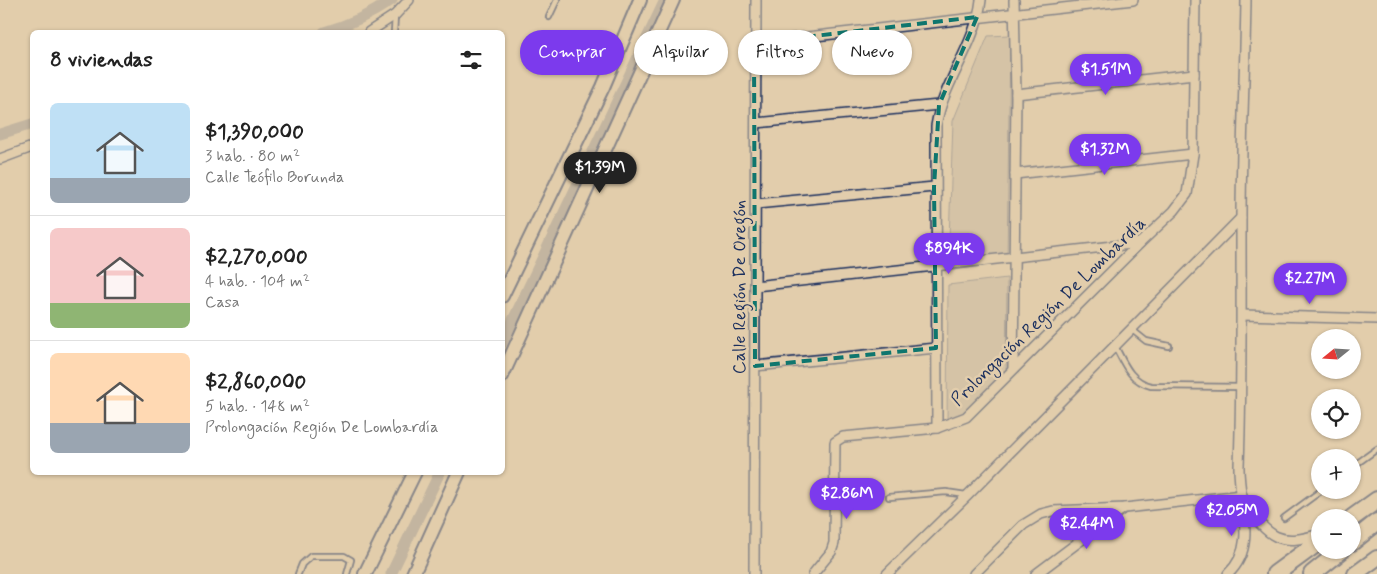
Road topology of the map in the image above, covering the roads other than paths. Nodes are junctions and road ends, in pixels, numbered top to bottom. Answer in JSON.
{"nodes":[{"id":1,"x":409,"y":0,"type":"edge"},
{"id":2,"x":557,"y":0,"type":"edge"},
{"id":3,"x":640,"y":0,"type":"edge"},
{"id":4,"x":673,"y":0,"type":"edge"},
{"id":5,"x":756,"y":0,"type":"edge"},
{"id":6,"x":981,"y":0,"type":"edge"},
{"id":7,"x":1014,"y":0,"type":"edge"},
{"id":8,"x":1133,"y":0,"type":"edge"},
{"id":9,"x":1195,"y":0,"type":"edge"},
{"id":10,"x":1246,"y":0,"type":"edge"},
{"id":11,"x":1014,"y":14,"type":"junction"},
{"id":12,"x":395,"y":15,"type":"junction"},
{"id":13,"x":549,"y":17,"type":"dead end"},
{"id":14,"x":977,"y":17,"type":"junction"},
{"id":15,"x":372,"y":30,"type":"edge"},
{"id":16,"x":394,"y":30,"type":"edge"},
{"id":17,"x":755,"y":30,"type":"edge"},
{"id":18,"x":822,"y":35,"type":"edge"},
{"id":19,"x":1194,"y":74,"type":"junction"},
{"id":20,"x":755,"y":75,"type":"edge"},
{"id":21,"x":1016,"y":94,"type":"junction"},
{"id":22,"x":939,"y":105,"type":"junction"},
{"id":23,"x":756,"y":123,"type":"junction"},
{"id":24,"x":30,"y":148,"type":"edge"},
{"id":25,"x":1193,"y":154,"type":"junction"},
{"id":26,"x":0,"y":158,"type":"edge"},
{"id":27,"x":1015,"y":174,"type":"junction"},
{"id":28,"x":934,"y":186,"type":"junction"},
{"id":29,"x":756,"y":204,"type":"junction"},
{"id":30,"x":1241,"y":218,"type":"junction"},
{"id":31,"x":1140,"y":243,"type":"junction"},
{"id":32,"x":1013,"y":256,"type":"junction"},
{"id":33,"x":936,"y":264,"type":"junction"},
{"id":34,"x":755,"y":286,"type":"junction"},
{"id":35,"x":505,"y":290,"type":"edge"},
{"id":36,"x":1242,"y":315,"type":"junction"},
{"id":37,"x":1377,"y":319,"type":"edge"},
{"id":38,"x":1131,"y":329,"type":"junction"},
{"id":39,"x":1114,"y":346,"type":"junction"},
{"id":40,"x":1169,"y":346,"type":"dead end"},
{"id":41,"x":936,"y":348,"type":"junction"},
{"id":42,"x":755,"y":366,"type":"junction"},
{"id":43,"x":505,"y":369,"type":"edge"},
{"id":44,"x":1013,"y":369,"type":"junction"},
{"id":45,"x":1242,"y":387,"type":"junction"},
{"id":46,"x":937,"y":428,"type":"junction"},
{"id":47,"x":1377,"y":449,"type":"edge"},
{"id":48,"x":1361,"y":461,"type":"edge"},
{"id":49,"x":414,"y":475,"type":"edge"},
{"id":50,"x":458,"y":475,"type":"edge"},
{"id":51,"x":968,"y":495,"type":"junction"},
{"id":52,"x":889,"y":497,"type":"dead end"},
{"id":53,"x":1311,"y":498,"type":"edge"},
{"id":54,"x":1243,"y":499,"type":"junction"},
{"id":55,"x":1377,"y":500,"type":"edge"},
{"id":56,"x":1125,"y":508,"type":"junction"},
{"id":57,"x":1361,"y":512,"type":"edge"},
{"id":58,"x":1284,"y":518,"type":"dead end"},
{"id":59,"x":1377,"y":522,"type":"edge"},
{"id":60,"x":1361,"y":535,"type":"edge"},
{"id":61,"x":1311,"y":536,"type":"edge"},
{"id":62,"x":1311,"y":548,"type":"edge"},
{"id":63,"x":1377,"y":558,"type":"edge"},
{"id":64,"x":1331,"y":559,"type":"edge"},
{"id":65,"x":298,"y":574,"type":"edge"},
{"id":66,"x":347,"y":574,"type":"edge"},
{"id":67,"x":365,"y":574,"type":"edge"},
{"id":68,"x":413,"y":574,"type":"edge"},
{"id":69,"x":754,"y":574,"type":"edge"},
{"id":70,"x":813,"y":574,"type":"edge"},
{"id":71,"x":887,"y":574,"type":"edge"},
{"id":72,"x":974,"y":574,"type":"edge"},
{"id":73,"x":1036,"y":574,"type":"edge"},
{"id":74,"x":1228,"y":574,"type":"edge"},
{"id":75,"x":1275,"y":574,"type":"edge"},
{"id":76,"x":1312,"y":574,"type":"edge"},
{"id":77,"x":1355,"y":574,"type":"edge"}],
"edges":[{"from":1,"to":12,"type":"street"},
{"from":2,"to":13,"type":"lane"},
{"from":3,"to":35,"type":"street"},
{"from":4,"to":43,"type":"street"},
{"from":5,"to":17,"type":"street","name":"Calle Región De Oregón"},
{"from":6,"to":14,"type":"street"},
{"from":7,"to":11,"type":"street"},
{"from":8,"to":11,"type":"street"},
{"from":9,"to":19,"type":"street","name":"Prolongación Región De Lombardía"},
{"from":10,"to":30,"type":"street"},
{"from":11,"to":14,"type":"street"},
{"from":11,"to":21,"type":"street"},
{"from":12,"to":15,"type":"street"},
{"from":12,"to":16,"type":"lane"},
{"from":14,"to":18,"type":"street"},
{"from":14,"to":22,"type":"street"},
{"from":19,"to":21,"type":"street"},
{"from":19,"to":25,"type":"street","name":"Prolongación Región De Lombardía"},
{"from":20,"to":23,"type":"street","name":"Calle Región De Oregón"},
{"from":21,"to":27,"type":"street"},
{"from":22,"to":23,"type":"street"},
{"from":22,"to":28,"type":"street"},
{"from":23,"to":29,"type":"street","name":"Calle Región De Oregón"},
{"from":24,"to":26,"type":"street"},
{"from":25,"to":27,"type":"street"},
{"from":25,"to":31,"type":"street","name":"Prolongación Región De Lombardía"},
{"from":27,"to":32,"type":"street"},
{"from":28,"to":29,"type":"street"},
{"from":28,"to":33,"type":"street"},
{"from":29,"to":34,"type":"street","name":"Calle Región De Oregón"},
{"from":30,"to":36,"type":"street"},
{"from":30,"to":38,"type":"street"},
{"from":31,"to":32,"type":"street"},
{"from":31,"to":44,"type":"street","name":"Prolongación Región De Lombardía"},
{"from":32,"to":33,"type":"street"},
{"from":32,"to":44,"type":"street"},
{"from":33,"to":34,"type":"street"},
{"from":33,"to":41,"type":"street"},
{"from":34,"to":42,"type":"street","name":"Calle Región De Oregón"},
{"from":36,"to":37,"type":"street"},
{"from":36,"to":45,"type":"street"},
{"from":38,"to":39,"type":"street"},
{"from":38,"to":40,"type":"lane"},
{"from":39,"to":45,"type":"lane"},
{"from":39,"to":51,"type":"street"},
{"from":41,"to":42,"type":"street"},
{"from":41,"to":46,"type":"street"},
{"from":42,"to":69,"type":"street","name":"Calle Región De Oregón"},
{"from":44,"to":46,"type":"street","name":"Prolongación Región De Lombardía"},
{"from":45,"to":54,"type":"street"},
{"from":46,"to":70,"type":"street","name":"Prolongación Región De Lombardía"},
{"from":47,"to":48,"type":"lane"},
{"from":49,"to":67,"type":"street"},
{"from":50,"to":68,"type":"street"},
{"from":51,"to":52,"type":"lane"},
{"from":51,"to":71,"type":"street"},
{"from":53,"to":58,"type":"lane"},
{"from":54,"to":56,"type":"street"},
{"from":54,"to":61,"type":"street"},
{"from":54,"to":74,"type":"street"},
{"from":55,"to":57,"type":"highway"},
{"from":56,"to":72,"type":"street"},
{"from":56,"to":73,"type":"street"},
{"from":59,"to":60,"type":"highway"},
{"from":62,"to":75,"type":"highway"},
{"from":63,"to":77,"type":"main road"},
{"from":64,"to":76,"type":"highway"},
{"from":65,"to":66,"type":"lane"}]}
